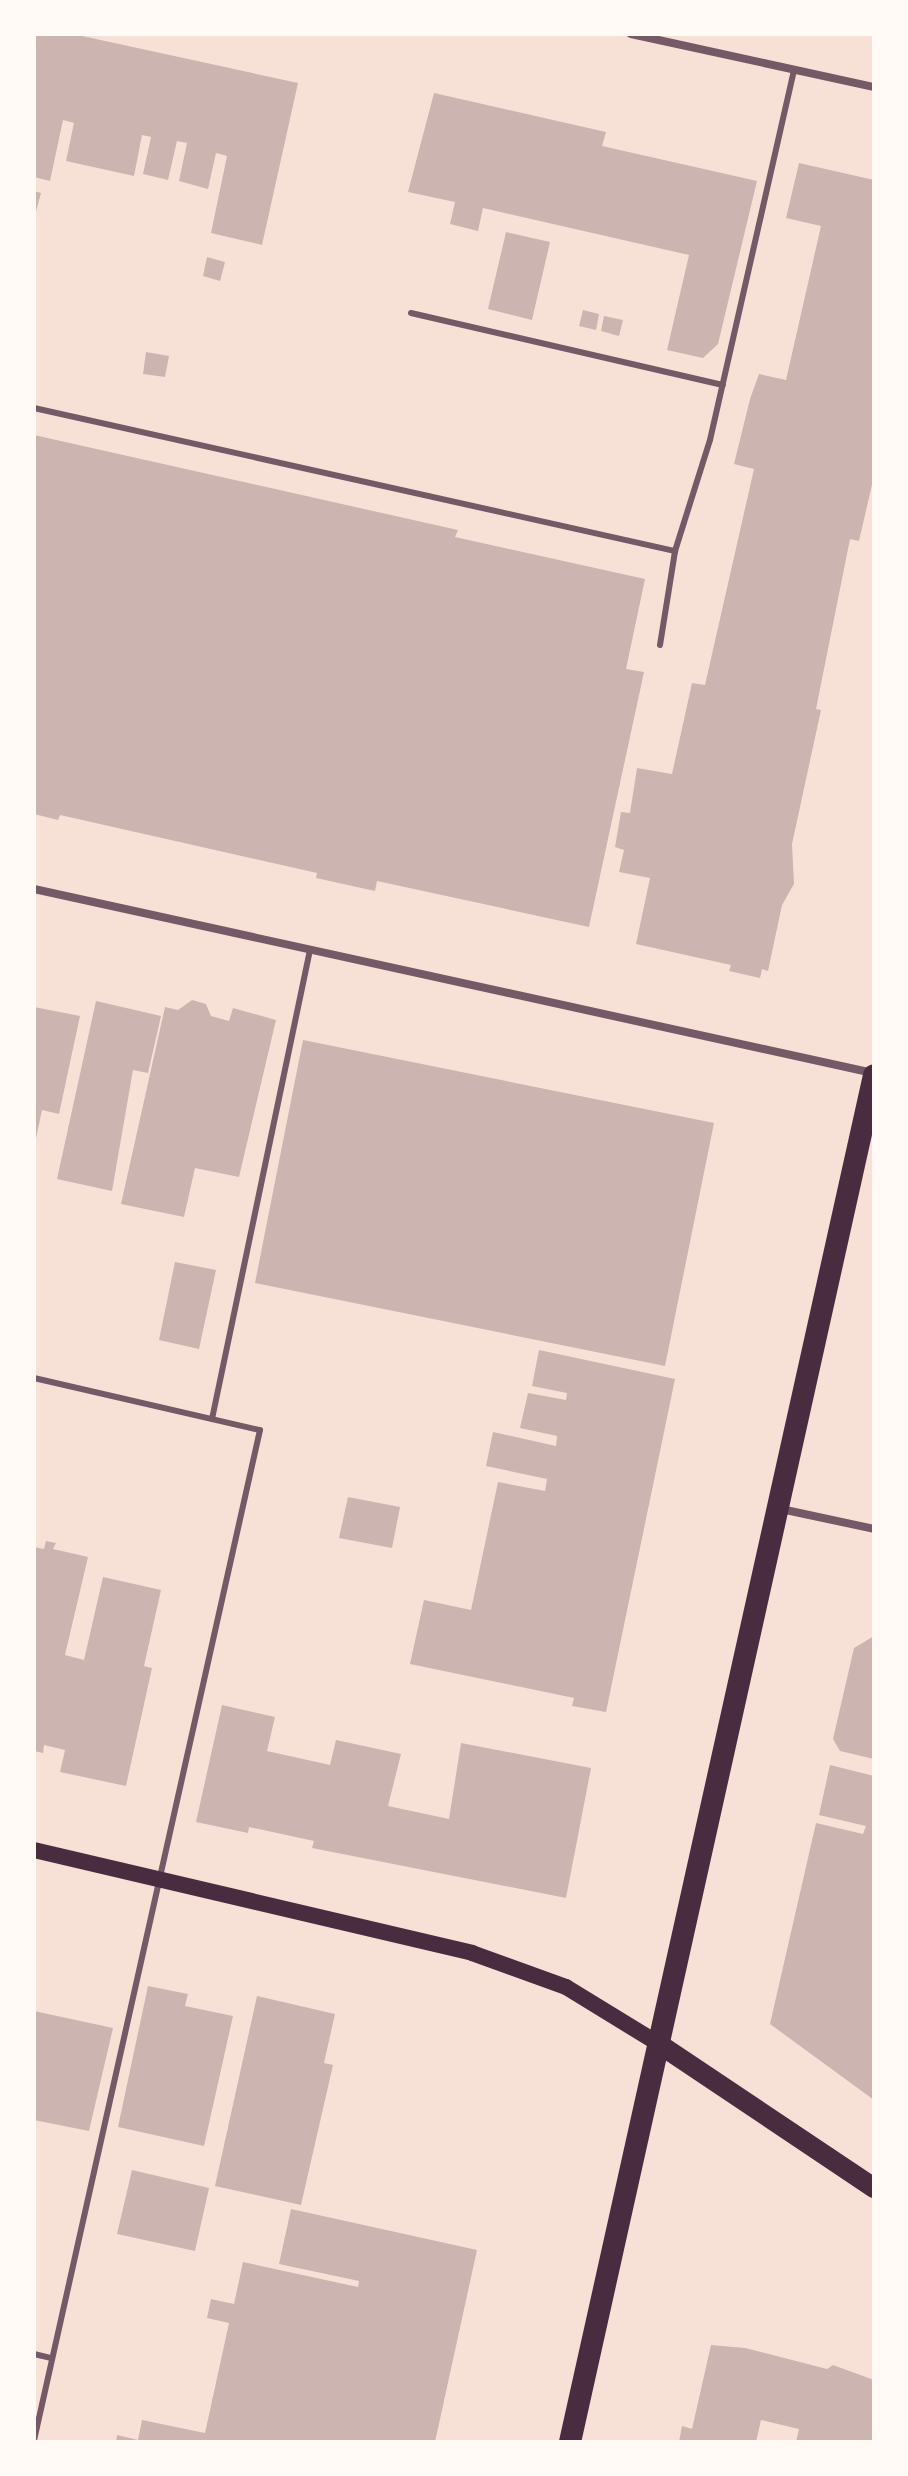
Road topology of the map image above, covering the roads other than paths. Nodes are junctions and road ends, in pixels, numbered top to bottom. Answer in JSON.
{"nodes":[{"id":1,"x":631,"y":34,"type":"edge"},
{"id":2,"x":794,"y":69,"type":"junction"},
{"id":3,"x":874,"y":87,"type":"edge"},
{"id":4,"x":411,"y":313,"type":"dead end"},
{"id":5,"x":723,"y":385,"type":"junction"},
{"id":6,"x":34,"y":408,"type":"edge"},
{"id":7,"x":675,"y":551,"type":"junction"},
{"id":8,"x":660,"y":645,"type":"dead end"},
{"id":9,"x":34,"y":889,"type":"edge"},
{"id":10,"x":310,"y":951,"type":"junction"},
{"id":11,"x":874,"y":1074,"type":"edge"},
{"id":12,"x":34,"y":1378,"type":"edge"},
{"id":13,"x":212,"y":1419,"type":"junction"},
{"id":14,"x":778,"y":1508,"type":"junction"},
{"id":15,"x":874,"y":1529,"type":"edge"},
{"id":16,"x":34,"y":1850,"type":"edge"},
{"id":17,"x":159,"y":1878,"type":"junction"},
{"id":18,"x":659,"y":2044,"type":"junction"},
{"id":19,"x":874,"y":2188,"type":"edge"},
{"id":20,"x":34,"y":2354,"type":"edge"},
{"id":21,"x":52,"y":2358,"type":"junction"},
{"id":22,"x":34,"y":2440,"type":"edge"},
{"id":23,"x":570,"y":2442,"type":"edge"}],
"edges":[{"from":1,"to":2,"type":"street"},
{"from":2,"to":3,"type":"street"},
{"from":2,"to":5,"type":"lane"},
{"from":4,"to":5,"type":"lane"},
{"from":5,"to":7,"type":"lane"},
{"from":6,"to":7,"type":"lane"},
{"from":7,"to":8,"type":"lane"},
{"from":9,"to":10,"type":"street"},
{"from":10,"to":11,"type":"street"},
{"from":10,"to":13,"type":"lane"},
{"from":11,"to":14,"type":"highway"},
{"from":12,"to":13,"type":"lane"},
{"from":13,"to":17,"type":"lane"},
{"from":14,"to":15,"type":"street"},
{"from":14,"to":18,"type":"highway"},
{"from":16,"to":17,"type":"main road"},
{"from":17,"to":18,"type":"main road"},
{"from":17,"to":21,"type":"lane"},
{"from":18,"to":19,"type":"main road"},
{"from":18,"to":23,"type":"highway"},
{"from":20,"to":21,"type":"lane"},
{"from":21,"to":22,"type":"lane"}]}
